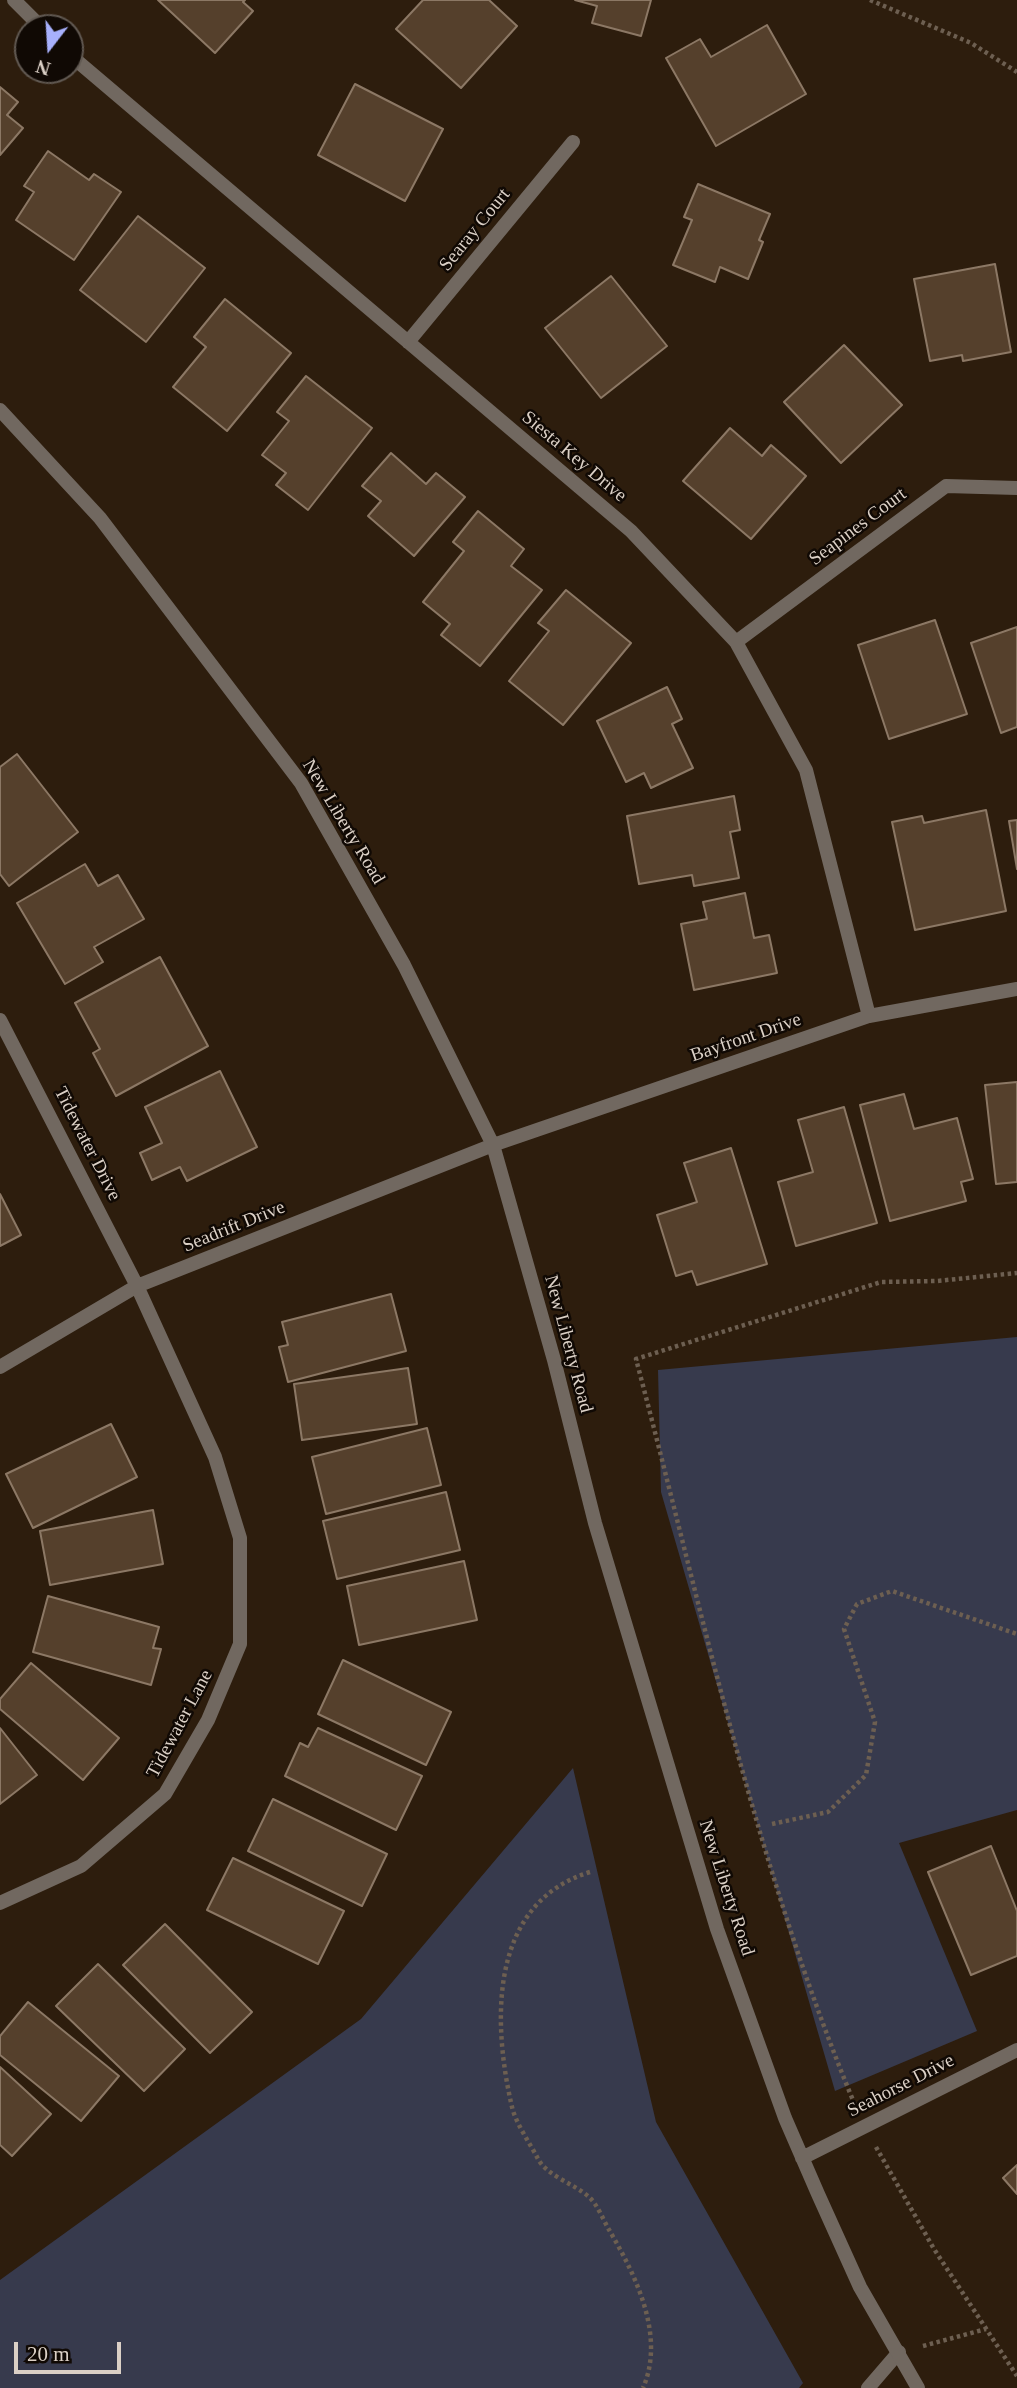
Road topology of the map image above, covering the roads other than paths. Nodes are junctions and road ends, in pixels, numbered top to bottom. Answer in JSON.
{"nodes":[{"id":1,"x":14,"y":0,"type":"edge"},
{"id":2,"x":28,"y":14,"type":"edge"},
{"id":3,"x":84,"y":67,"type":"edge"},
{"id":4,"x":573,"y":142,"type":"dead end"},
{"id":5,"x":408,"y":342,"type":"junction"},
{"id":6,"x":0,"y":410,"type":"edge"},
{"id":7,"x":1017,"y":488,"type":"edge"},
{"id":8,"x":736,"y":642,"type":"junction"},
{"id":9,"x":1017,"y":989,"type":"edge"},
{"id":10,"x":869,"y":1016,"type":"junction"},
{"id":11,"x":3,"y":1030,"type":"edge"},
{"id":12,"x":493,"y":1145,"type":"junction"},
{"id":13,"x":137,"y":1286,"type":"junction"},
{"id":14,"x":0,"y":1367,"type":"edge"},
{"id":15,"x":0,"y":1903,"type":"edge"},
{"id":16,"x":1017,"y":2050,"type":"edge"},
{"id":17,"x":802,"y":2158,"type":"junction"},
{"id":18,"x":899,"y":2352,"type":"junction"},
{"id":19,"x":920,"y":2387,"type":"edge"},
{"id":20,"x":868,"y":2388,"type":"edge"}],
"edges":[{"from":1,"to":2,"type":"street"},
{"from":3,"to":5,"type":"street","name":"Siesta Key Drive"},
{"from":4,"to":5,"type":"street","name":"Searay Court"},
{"from":5,"to":8,"type":"street","name":"Siesta Key Drive"},
{"from":6,"to":12,"type":"street","name":"New Liberty Road"},
{"from":7,"to":8,"type":"street","name":"Seapines Court"},
{"from":8,"to":10,"type":"street","name":"Siesta Key Drive"},
{"from":9,"to":10,"type":"street","name":"Bayfront Drive"},
{"from":10,"to":12,"type":"street","name":"Bayfront Drive"},
{"from":11,"to":13,"type":"street","name":"Tidewater Drive"},
{"from":12,"to":13,"type":"street","name":"Seadrift Drive"},
{"from":12,"to":17,"type":"street","name":"New Liberty Road"},
{"from":13,"to":14,"type":"street","name":"Seadrift Drive"},
{"from":13,"to":15,"type":"street","name":"Tidewater Lane"},
{"from":16,"to":17,"type":"street","name":"Seahorse Drive"},
{"from":17,"to":18,"type":"street","name":"New Liberty Road"},
{"from":18,"to":19,"type":"street","name":"New Liberty Road"},
{"from":18,"to":20,"type":"street"}]}
